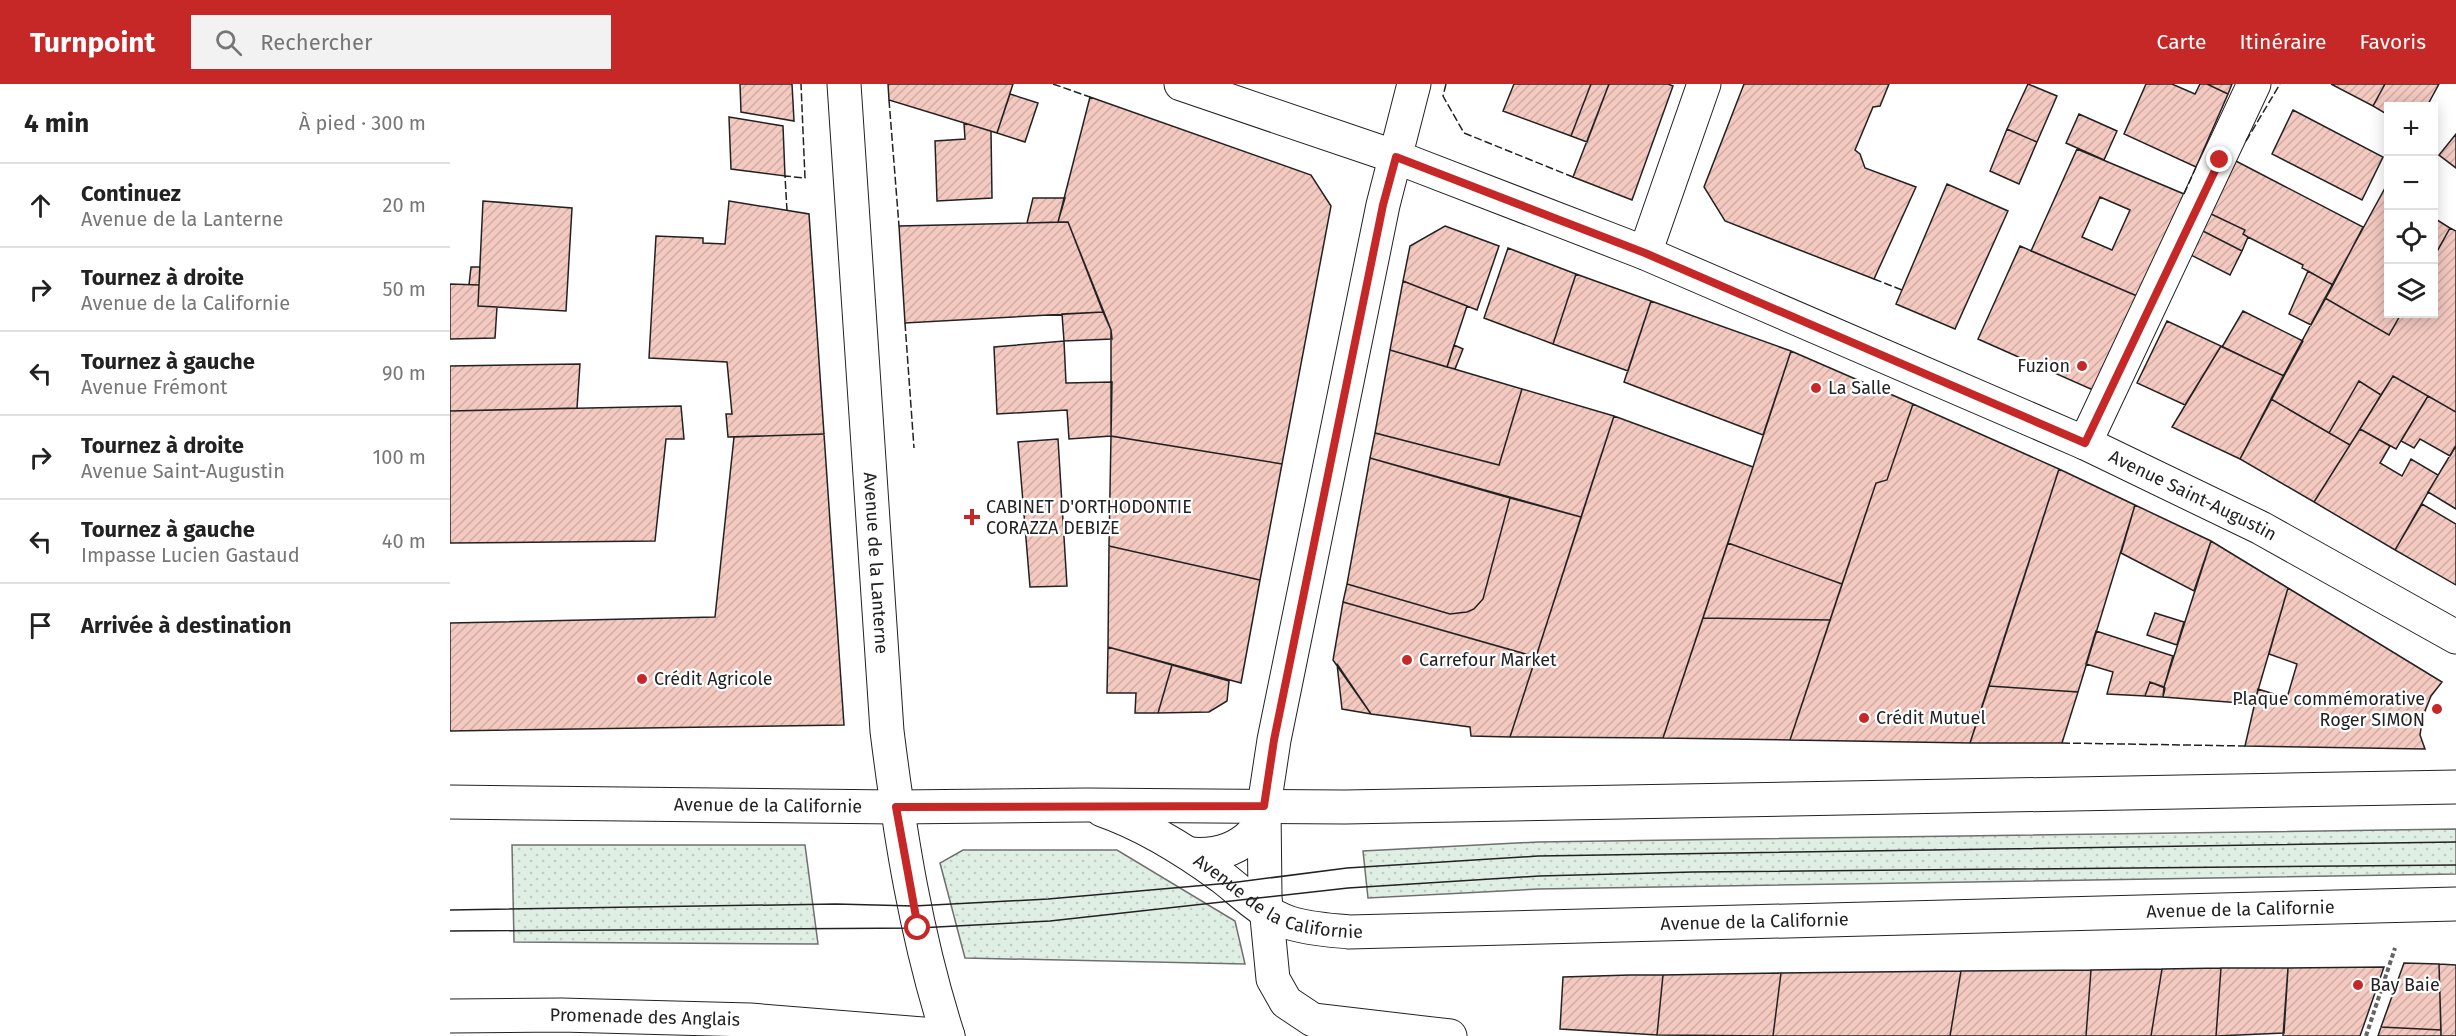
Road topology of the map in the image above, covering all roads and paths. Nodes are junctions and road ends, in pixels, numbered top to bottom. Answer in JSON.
{"nodes":[{"id":1,"x":844,"y":84,"type":"edge"},
{"id":2,"x":1181,"y":84,"type":"edge"},
{"id":3,"x":1414,"y":84,"type":"edge"},
{"id":4,"x":1704,"y":84,"type":"edge"},
{"id":5,"x":2254,"y":84,"type":"edge"},
{"id":6,"x":1396,"y":157,"type":"junction"},
{"id":7,"x":1645,"y":253,"type":"junction"},
{"id":8,"x":2085,"y":443,"type":"junction"},
{"id":9,"x":2456,"y":636,"type":"edge"},
{"id":10,"x":2456,"y":787,"type":"edge"},
{"id":11,"x":450,"y":802,"type":"edge"},
{"id":12,"x":1086,"y":805,"type":"junction"},
{"id":13,"x":1264,"y":806,"type":"junction"},
{"id":14,"x":896,"y":807,"type":"junction"},
{"id":15,"x":1190,"y":854,"type":"junction"},
{"id":16,"x":2456,"y":904,"type":"edge"},
{"id":17,"x":1267,"y":912,"type":"junction"},
{"id":18,"x":2398,"y":941,"type":"dead end"},
{"id":19,"x":450,"y":1016,"type":"edge"},
{"id":20,"x":948,"y":1036,"type":"edge"},
{"id":21,"x":1450,"y":1036,"type":"edge"},
{"id":22,"x":2367,"y":1036,"type":"edge"}],
"edges":[{"from":1,"to":14,"type":"main road","name":"Avenue de la Lanterne"},
{"from":2,"to":6,"type":"main road","name":"Avenue Saint-Augustin"},
{"from":3,"to":6,"type":"main road"},
{"from":4,"to":7,"type":"main road"},
{"from":5,"to":8,"type":"main road"},
{"from":6,"to":7,"type":"main road","name":"Avenue Saint-Augustin"},
{"from":6,"to":13,"type":"main road"},
{"from":7,"to":8,"type":"main road","name":"Avenue Saint-Augustin"},
{"from":8,"to":9,"type":"main road","name":"Avenue Saint-Augustin"},
{"from":10,"to":13,"type":"main road","name":"Avenue de la Californie"},
{"from":11,"to":14,"type":"main road","name":"Avenue de la Californie"},
{"from":12,"to":13,"type":"main road","name":"Avenue de la Californie"},
{"from":12,"to":14,"type":"main road","name":"Avenue de la Californie"},
{"from":12,"to":15,"type":"main road","name":"Avenue de la Californie"},
{"from":13,"to":15,"type":"main road"},
{"from":13,"to":17,"type":"main road"},
{"from":14,"to":20,"type":"main road","name":"Avenue de la Lanterne"},
{"from":15,"to":17,"type":"main road","name":"Avenue de la Californie"},
{"from":16,"to":17,"type":"main road","name":"Avenue de la Californie"},
{"from":17,"to":21,"type":"main road"},
{"from":18,"to":22,"type":"path"},
{"from":19,"to":20,"type":"main road","name":"Promenade des Anglais"}]}
